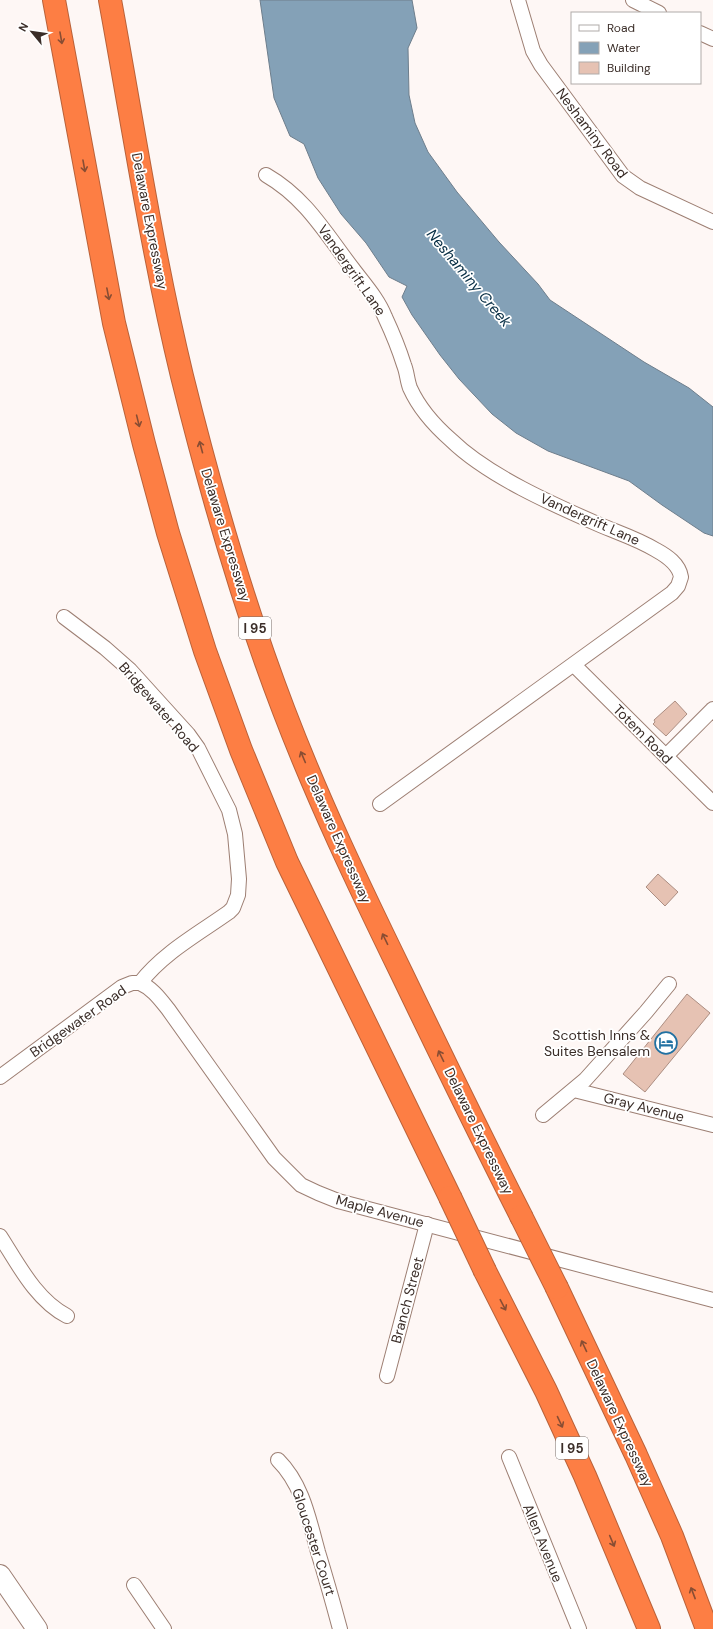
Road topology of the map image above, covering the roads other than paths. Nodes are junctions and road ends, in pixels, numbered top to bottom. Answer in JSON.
{"nodes":[{"id":1,"x":54,"y":0,"type":"edge"},
{"id":2,"x":110,"y":0,"type":"edge"},
{"id":3,"x":518,"y":0,"type":"edge"},
{"id":4,"x":633,"y":0,"type":"edge"},
{"id":5,"x":657,"y":12,"type":"edge"},
{"id":6,"x":701,"y":33,"type":"edge"},
{"id":7,"x":713,"y":39,"type":"edge"},
{"id":8,"x":266,"y":175,"type":"dead end"},
{"id":9,"x":713,"y":222,"type":"edge"},
{"id":10,"x":64,"y":617,"type":"dead end"},
{"id":11,"x":574,"y":665,"type":"junction"},
{"id":12,"x":713,"y":709,"type":"edge"},
{"id":13,"x":666,"y":756,"type":"junction"},
{"id":14,"x":713,"y":803,"type":"edge"},
{"id":15,"x":380,"y":804,"type":"dead end"},
{"id":16,"x":140,"y":983,"type":"junction"},
{"id":17,"x":669,"y":984,"type":"dead end"},
{"id":18,"x":0,"y":1077,"type":"edge"},
{"id":19,"x":574,"y":1090,"type":"junction"},
{"id":20,"x":543,"y":1115,"type":"dead end"},
{"id":21,"x":713,"y":1125,"type":"edge"},
{"id":22,"x":427,"y":1224,"type":"junction"},
{"id":23,"x":0,"y":1236,"type":"edge"},
{"id":24,"x":713,"y":1300,"type":"edge"},
{"id":25,"x":67,"y":1316,"type":"dead end"},
{"id":26,"x":387,"y":1376,"type":"dead end"},
{"id":27,"x":509,"y":1457,"type":"dead end"},
{"id":28,"x":278,"y":1460,"type":"dead end"},
{"id":29,"x":0,"y":1575,"type":"edge"},
{"id":30,"x":134,"y":1585,"type":"dead end"},
{"id":31,"x":37,"y":1629,"type":"edge"},
{"id":32,"x":164,"y":1629,"type":"edge"},
{"id":33,"x":340,"y":1629,"type":"edge"},
{"id":34,"x":579,"y":1629,"type":"edge"},
{"id":35,"x":649,"y":1629,"type":"edge"},
{"id":36,"x":707,"y":1629,"type":"edge"}],
"edges":[{"from":1,"to":35,"type":"highway","number":"I 95","one_way":true,"bridge":true},
{"from":36,"to":2,"type":"highway","name":"Delaware Expressway","number":"I 95","one_way":true,"bridge":true},
{"from":3,"to":9,"type":"street","name":"Neshaminy Road"},
{"from":4,"to":5,"type":"street"},
{"from":6,"to":7,"type":"street"},
{"from":8,"to":11,"type":"street","name":"Vandergrift Lane"},
{"from":10,"to":16,"type":"street","name":"Bridgewater Road"},
{"from":11,"to":13,"type":"street","name":"Totem Road"},
{"from":11,"to":15,"type":"street","name":"Vandergrift Lane"},
{"from":12,"to":13,"type":"street"},
{"from":13,"to":14,"type":"street","name":"Totem Road"},
{"from":16,"to":18,"type":"street","name":"Bridgewater Road"},
{"from":16,"to":22,"type":"street","name":"Maple Avenue"},
{"from":17,"to":19,"type":"street"},
{"from":19,"to":20,"type":"street"},
{"from":19,"to":21,"type":"street","name":"Gray Avenue"},
{"from":22,"to":24,"type":"street","name":"Maple Avenue"},
{"from":22,"to":26,"type":"street","name":"Branch Street"},
{"from":23,"to":25,"type":"street"},
{"from":27,"to":34,"type":"street","name":"Allen Avenue"},
{"from":28,"to":33,"type":"street","name":"Gloucester Court"},
{"from":29,"to":31,"type":"main road"},
{"from":30,"to":32,"type":"street"}]}
